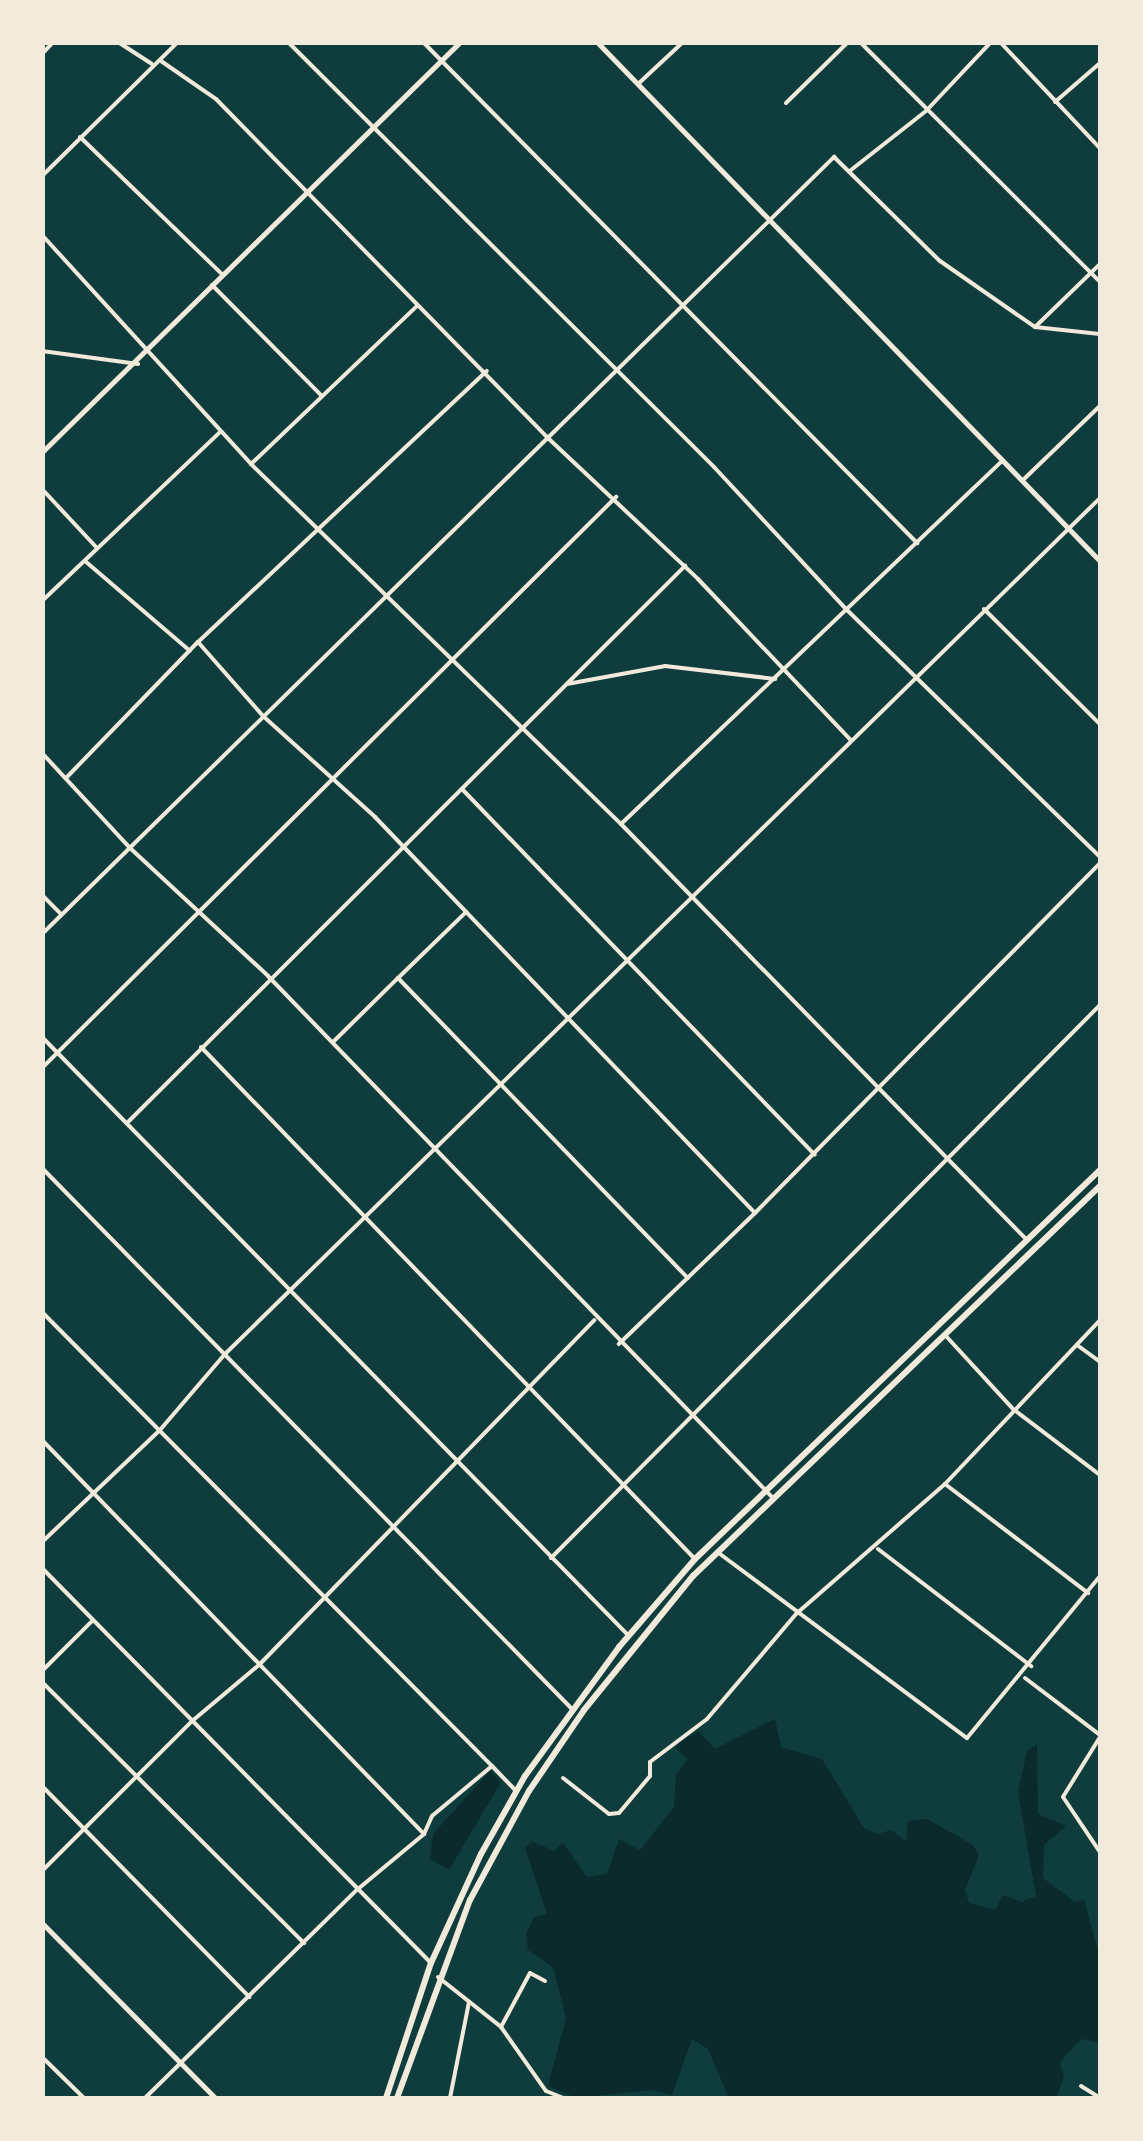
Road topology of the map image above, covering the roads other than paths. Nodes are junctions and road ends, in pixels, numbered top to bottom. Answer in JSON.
{"nodes":[{"id":1,"x":53,"y":42,"type":"edge"},
{"id":2,"x":118,"y":42,"type":"edge"},
{"id":3,"x":178,"y":42,"type":"edge"},
{"id":4,"x":288,"y":42,"type":"edge"},
{"id":5,"x":423,"y":42,"type":"edge"},
{"id":6,"x":460,"y":42,"type":"edge"},
{"id":7,"x":596,"y":42,"type":"edge"},
{"id":8,"x":683,"y":42,"type":"edge"},
{"id":9,"x":848,"y":42,"type":"edge"},
{"id":10,"x":860,"y":42,"type":"edge"},
{"id":11,"x":991,"y":42,"type":"edge"},
{"id":12,"x":1000,"y":42,"type":"edge"},
{"id":13,"x":42,"y":54,"type":"edge"},
{"id":14,"x":161,"y":60,"type":"junction"},
{"id":15,"x":442,"y":60,"type":"junction"},
{"id":16,"x":1100,"y":63,"type":"edge"},
{"id":17,"x":154,"y":65,"type":"junction"},
{"id":18,"x":638,"y":84,"type":"junction"},
{"id":19,"x":1054,"y":102,"type":"junction"},
{"id":20,"x":786,"y":103,"type":"dead end"},
{"id":21,"x":926,"y":111,"type":"junction"},
{"id":22,"x":376,"y":129,"type":"junction"},
{"id":23,"x":80,"y":137,"type":"junction"},
{"id":24,"x":1100,"y":148,"type":"edge"},
{"id":25,"x":851,"y":170,"type":"junction"},
{"id":26,"x":42,"y":176,"type":"edge"},
{"id":27,"x":308,"y":195,"type":"junction"},
{"id":28,"x":764,"y":222,"type":"junction"},
{"id":29,"x":42,"y":235,"type":"edge"},
{"id":30,"x":1100,"y":264,"type":"edge"},
{"id":31,"x":1092,"y":271,"type":"junction"},
{"id":32,"x":222,"y":274,"type":"junction"},
{"id":33,"x":1100,"y":282,"type":"edge"},
{"id":34,"x":212,"y":286,"type":"junction"},
{"id":35,"x":683,"y":303,"type":"junction"},
{"id":36,"x":417,"y":306,"type":"junction"},
{"id":37,"x":1035,"y":328,"type":"junction"},
{"id":38,"x":1100,"y":334,"type":"edge"},
{"id":39,"x":42,"y":351,"type":"edge"},
{"id":40,"x":152,"y":352,"type":"junction"},
{"id":41,"x":138,"y":364,"type":"junction"},
{"id":42,"x":487,"y":371,"type":"junction"},
{"id":43,"x":617,"y":374,"type":"junction"},
{"id":44,"x":321,"y":395,"type":"junction"},
{"id":45,"x":1100,"y":406,"type":"edge"},
{"id":46,"x":222,"y":431,"type":"junction"},
{"id":47,"x":550,"y":439,"type":"junction"},
{"id":48,"x":42,"y":452,"type":"edge"},
{"id":49,"x":1004,"y":460,"type":"junction"},
{"id":50,"x":251,"y":464,"type":"junction"},
{"id":51,"x":1023,"y":480,"type":"junction"},
{"id":52,"x":42,"y":489,"type":"edge"},
{"id":53,"x":616,"y":497,"type":"junction"},
{"id":54,"x":1100,"y":498,"type":"edge"},
{"id":55,"x":1068,"y":527,"type":"junction"},
{"id":56,"x":318,"y":530,"type":"junction"},
{"id":57,"x":917,"y":543,"type":"junction"},
{"id":58,"x":98,"y":548,"type":"junction"},
{"id":59,"x":84,"y":561,"type":"junction"},
{"id":60,"x":1100,"y":561,"type":"edge"},
{"id":61,"x":685,"y":566,"type":"junction"},
{"id":62,"x":386,"y":596,"type":"junction"},
{"id":63,"x":42,"y":601,"type":"edge"},
{"id":64,"x":984,"y":609,"type":"junction"},
{"id":65,"x":847,"y":610,"type":"junction"},
{"id":66,"x":198,"y":642,"type":"junction"},
{"id":67,"x":190,"y":651,"type":"junction"},
{"id":68,"x":453,"y":660,"type":"junction"},
{"id":69,"x":785,"y":670,"type":"junction"},
{"id":70,"x":914,"y":676,"type":"junction"},
{"id":71,"x":775,"y":680,"type":"junction"},
{"id":72,"x":565,"y":685,"type":"junction"},
{"id":73,"x":263,"y":716,"type":"junction"},
{"id":74,"x":1100,"y":724,"type":"edge"},
{"id":75,"x":522,"y":729,"type":"junction"},
{"id":76,"x":851,"y":740,"type":"junction"},
{"id":77,"x":42,"y":754,"type":"edge"},
{"id":78,"x":66,"y":778,"type":"junction"},
{"id":79,"x":336,"y":778,"type":"junction"},
{"id":80,"x":462,"y":789,"type":"junction"},
{"id":81,"x":621,"y":824,"type":"junction"},
{"id":82,"x":402,"y":844,"type":"junction"},
{"id":83,"x":130,"y":848,"type":"junction"},
{"id":84,"x":1100,"y":860,"type":"edge"},
{"id":85,"x":42,"y":896,"type":"edge"},
{"id":86,"x":689,"y":898,"type":"junction"},
{"id":87,"x":202,"y":908,"type":"junction"},
{"id":88,"x":467,"y":912,"type":"junction"},
{"id":89,"x":61,"y":914,"type":"junction"},
{"id":90,"x":42,"y":934,"type":"edge"},
{"id":91,"x":626,"y":959,"type":"junction"},
{"id":92,"x":268,"y":976,"type":"junction"},
{"id":93,"x":398,"y":978,"type":"junction"},
{"id":94,"x":1100,"y":1005,"type":"edge"},
{"id":95,"x":569,"y":1016,"type":"junction"},
{"id":96,"x":42,"y":1037,"type":"edge"},
{"id":97,"x":333,"y":1042,"type":"junction"},
{"id":98,"x":201,"y":1047,"type":"junction"},
{"id":99,"x":58,"y":1053,"type":"junction"},
{"id":100,"x":42,"y":1068,"type":"edge"},
{"id":101,"x":501,"y":1086,"type":"junction"},
{"id":102,"x":876,"y":1088,"type":"junction"},
{"id":103,"x":128,"y":1122,"type":"junction"},
{"id":104,"x":436,"y":1148,"type":"junction"},
{"id":105,"x":814,"y":1155,"type":"junction"},
{"id":106,"x":946,"y":1161,"type":"junction"},
{"id":107,"x":42,"y":1168,"type":"edge"},
{"id":108,"x":1100,"y":1170,"type":"edge"},
{"id":109,"x":1100,"y":1186,"type":"edge"},
{"id":110,"x":755,"y":1213,"type":"junction"},
{"id":111,"x":366,"y":1216,"type":"junction"},
{"id":112,"x":1027,"y":1240,"type":"junction"},
{"id":113,"x":688,"y":1278,"type":"junction"},
{"id":114,"x":292,"y":1288,"type":"junction"},
{"id":115,"x":42,"y":1312,"type":"edge"},
{"id":116,"x":596,"y":1318,"type":"junction"},
{"id":117,"x":1100,"y":1320,"type":"edge"},
{"id":118,"x":943,"y":1333,"type":"junction"},
{"id":119,"x":618,"y":1344,"type":"junction"},
{"id":120,"x":1076,"y":1344,"type":"junction"},
{"id":121,"x":225,"y":1354,"type":"junction"},
{"id":122,"x":1100,"y":1362,"type":"edge"},
{"id":123,"x":528,"y":1386,"type":"junction"},
{"id":124,"x":1014,"y":1410,"type":"junction"},
{"id":125,"x":692,"y":1417,"type":"junction"},
{"id":126,"x":160,"y":1430,"type":"junction"},
{"id":127,"x":42,"y":1440,"type":"edge"},
{"id":128,"x":455,"y":1460,"type":"junction"},
{"id":129,"x":1100,"y":1475,"type":"edge"},
{"id":130,"x":944,"y":1484,"type":"junction"},
{"id":131,"x":622,"y":1485,"type":"junction"},
{"id":132,"x":766,"y":1490,"type":"junction"},
{"id":133,"x":96,"y":1496,"type":"junction"},
{"id":134,"x":773,"y":1498,"type":"junction"},
{"id":135,"x":391,"y":1524,"type":"junction"},
{"id":136,"x":42,"y":1542,"type":"edge"},
{"id":137,"x":878,"y":1548,"type":"junction"},
{"id":138,"x":717,"y":1552,"type":"junction"},
{"id":139,"x":551,"y":1558,"type":"junction"},
{"id":140,"x":695,"y":1560,"type":"junction"},
{"id":141,"x":42,"y":1568,"type":"edge"},
{"id":142,"x":1100,"y":1576,"type":"edge"},
{"id":143,"x":1088,"y":1593,"type":"junction"},
{"id":144,"x":326,"y":1597,"type":"junction"},
{"id":145,"x":796,"y":1614,"type":"junction"},
{"id":146,"x":93,"y":1620,"type":"junction"},
{"id":147,"x":628,"y":1635,"type":"junction"},
{"id":148,"x":259,"y":1665,"type":"junction"},
{"id":149,"x":1031,"y":1666,"type":"junction"},
{"id":150,"x":42,"y":1671,"type":"edge"},
{"id":151,"x":1023,"y":1677,"type":"junction"},
{"id":152,"x":42,"y":1682,"type":"edge"},
{"id":153,"x":572,"y":1708,"type":"junction"},
{"id":154,"x":190,"y":1722,"type":"junction"},
{"id":155,"x":1100,"y":1736,"type":"edge"},
{"id":156,"x":492,"y":1766,"type":"junction"},
{"id":157,"x":136,"y":1776,"type":"junction"},
{"id":158,"x":563,"y":1778,"type":"dead end"},
{"id":159,"x":42,"y":1786,"type":"edge"},
{"id":160,"x":516,"y":1791,"type":"junction"},
{"id":161,"x":83,"y":1829,"type":"junction"},
{"id":162,"x":424,"y":1834,"type":"junction"},
{"id":163,"x":1100,"y":1852,"type":"edge"},
{"id":164,"x":42,"y":1871,"type":"edge"},
{"id":165,"x":358,"y":1889,"type":"junction"},
{"id":166,"x":42,"y":1923,"type":"edge"},
{"id":167,"x":304,"y":1943,"type":"junction"},
{"id":168,"x":431,"y":1963,"type":"junction"},
{"id":169,"x":438,"y":1977,"type":"junction"},
{"id":170,"x":545,"y":1981,"type":"dead end"},
{"id":171,"x":249,"y":1997,"type":"junction"},
{"id":172,"x":469,"y":2002,"type":"junction"},
{"id":173,"x":501,"y":2027,"type":"junction"},
{"id":174,"x":42,"y":2057,"type":"edge"},
{"id":175,"x":181,"y":2065,"type":"junction"},
{"id":176,"x":1082,"y":2086,"type":"dead end"},
{"id":177,"x":546,"y":2090,"type":"junction"},
{"id":178,"x":84,"y":2098,"type":"edge"},
{"id":179,"x":146,"y":2098,"type":"edge"},
{"id":180,"x":215,"y":2098,"type":"edge"},
{"id":181,"x":386,"y":2098,"type":"edge"},
{"id":182,"x":397,"y":2098,"type":"edge"},
{"id":183,"x":450,"y":2098,"type":"edge"},
{"id":184,"x":544,"y":2098,"type":"edge"},
{"id":185,"x":563,"y":2098,"type":"edge"},
{"id":186,"x":1100,"y":2098,"type":"edge"}],
"edges":[{"from":1,"to":13,"type":"street"},
{"from":2,"to":17,"type":"street"},
{"from":3,"to":14,"type":"street"},
{"from":4,"to":22,"type":"street"},
{"from":5,"to":15,"type":"street"},
{"from":6,"to":15,"type":"street"},
{"from":7,"to":18,"type":"street"},
{"from":8,"to":18,"type":"street"},
{"from":9,"to":20,"type":"street"},
{"from":10,"to":21,"type":"street"},
{"from":11,"to":21,"type":"street"},
{"from":12,"to":19,"type":"street"},
{"from":14,"to":17,"type":"street"},
{"from":14,"to":27,"type":"street"},
{"from":15,"to":22,"type":"street"},
{"from":15,"to":35,"type":"street"},
{"from":16,"to":19,"type":"street"},
{"from":17,"to":23,"type":"street"},
{"from":18,"to":28,"type":"street"},
{"from":19,"to":24,"type":"street"},
{"from":21,"to":25,"type":"street"},
{"from":21,"to":31,"type":"street"},
{"from":22,"to":27,"type":"street"},
{"from":22,"to":43,"type":"street"},
{"from":23,"to":26,"type":"street"},
{"from":23,"to":32,"type":"street"},
{"from":25,"to":28,"type":"street"},
{"from":25,"to":37,"type":"street"},
{"from":27,"to":32,"type":"street"},
{"from":27,"to":36,"type":"street"},
{"from":28,"to":35,"type":"street"},
{"from":28,"to":49,"type":"street"},
{"from":29,"to":40,"type":"street"},
{"from":30,"to":31,"type":"street"},
{"from":31,"to":33,"type":"street"},
{"from":31,"to":37,"type":"street"},
{"from":32,"to":34,"type":"street"},
{"from":34,"to":40,"type":"street"},
{"from":34,"to":44,"type":"street"},
{"from":35,"to":43,"type":"street"},
{"from":35,"to":57,"type":"street"},
{"from":36,"to":42,"type":"street"},
{"from":36,"to":44,"type":"street"},
{"from":37,"to":38,"type":"street"},
{"from":39,"to":41,"type":"street"},
{"from":40,"to":41,"type":"street"},
{"from":40,"to":46,"type":"street"},
{"from":41,"to":48,"type":"street"},
{"from":42,"to":47,"type":"street"},
{"from":42,"to":56,"type":"street"},
{"from":43,"to":47,"type":"street"},
{"from":43,"to":65,"type":"street"},
{"from":44,"to":50,"type":"street"},
{"from":45,"to":51,"type":"street"},
{"from":46,"to":50,"type":"street"},
{"from":46,"to":58,"type":"street"},
{"from":47,"to":53,"type":"street"},
{"from":47,"to":62,"type":"street"},
{"from":49,"to":51,"type":"street"},
{"from":49,"to":57,"type":"street"},
{"from":50,"to":56,"type":"street"},
{"from":51,"to":55,"type":"street"},
{"from":52,"to":58,"type":"street"},
{"from":53,"to":61,"type":"street"},
{"from":53,"to":68,"type":"street"},
{"from":54,"to":55,"type":"street"},
{"from":55,"to":60,"type":"street"},
{"from":55,"to":64,"type":"street"},
{"from":56,"to":62,"type":"street"},
{"from":56,"to":66,"type":"street"},
{"from":57,"to":65,"type":"street"},
{"from":58,"to":59,"type":"street"},
{"from":59,"to":63,"type":"street"},
{"from":59,"to":67,"type":"street"},
{"from":61,"to":69,"type":"street"},
{"from":61,"to":72,"type":"street"},
{"from":62,"to":68,"type":"street"},
{"from":62,"to":73,"type":"street"},
{"from":64,"to":70,"type":"street"},
{"from":64,"to":74,"type":"street"},
{"from":65,"to":69,"type":"street"},
{"from":65,"to":70,"type":"street"},
{"from":66,"to":67,"type":"street"},
{"from":66,"to":73,"type":"street"},
{"from":67,"to":78,"type":"street"},
{"from":68,"to":75,"type":"street"},
{"from":68,"to":79,"type":"street"},
{"from":69,"to":71,"type":"street"},
{"from":69,"to":76,"type":"street"},
{"from":70,"to":76,"type":"street"},
{"from":70,"to":84,"type":"street"},
{"from":71,"to":72,"type":"street"},
{"from":71,"to":81,"type":"street"},
{"from":72,"to":75,"type":"street"},
{"from":73,"to":79,"type":"street"},
{"from":73,"to":83,"type":"street"},
{"from":75,"to":80,"type":"street"},
{"from":75,"to":81,"type":"street"},
{"from":76,"to":86,"type":"street"},
{"from":77,"to":78,"type":"street"},
{"from":78,"to":83,"type":"street"},
{"from":79,"to":82,"type":"street"},
{"from":79,"to":87,"type":"street"},
{"from":80,"to":82,"type":"street"},
{"from":80,"to":91,"type":"street"},
{"from":81,"to":86,"type":"street"},
{"from":82,"to":88,"type":"street"},
{"from":82,"to":92,"type":"street"},
{"from":83,"to":87,"type":"street"},
{"from":83,"to":89,"type":"street"},
{"from":84,"to":102,"type":"street"},
{"from":85,"to":89,"type":"street"},
{"from":86,"to":91,"type":"street"},
{"from":86,"to":102,"type":"street"},
{"from":87,"to":92,"type":"street"},
{"from":87,"to":99,"type":"street"},
{"from":88,"to":93,"type":"street"},
{"from":88,"to":95,"type":"street"},
{"from":89,"to":90,"type":"street"},
{"from":91,"to":95,"type":"street"},
{"from":91,"to":105,"type":"street"},
{"from":92,"to":97,"type":"street"},
{"from":92,"to":98,"type":"street"},
{"from":93,"to":97,"type":"street"},
{"from":93,"to":101,"type":"street"},
{"from":94,"to":106,"type":"street"},
{"from":95,"to":101,"type":"street"},
{"from":95,"to":110,"type":"street"},
{"from":96,"to":99,"type":"street"},
{"from":97,"to":104,"type":"street"},
{"from":98,"to":103,"type":"street"},
{"from":98,"to":111,"type":"street"},
{"from":99,"to":100,"type":"street"},
{"from":99,"to":103,"type":"street"},
{"from":101,"to":104,"type":"street"},
{"from":101,"to":113,"type":"street"},
{"from":102,"to":105,"type":"street"},
{"from":102,"to":106,"type":"street"},
{"from":103,"to":114,"type":"street"},
{"from":104,"to":111,"type":"street"},
{"from":104,"to":116,"type":"street"},
{"from":105,"to":110,"type":"street"},
{"from":106,"to":112,"type":"street"},
{"from":106,"to":125,"type":"street"},
{"from":107,"to":121,"type":"street"},
{"from":108,"to":112,"type":"main road"},
{"from":109,"to":118,"type":"main road"},
{"from":110,"to":113,"type":"street"},
{"from":111,"to":114,"type":"street"},
{"from":111,"to":123,"type":"street"},
{"from":112,"to":132,"type":"main road"},
{"from":113,"to":119,"type":"street"},
{"from":114,"to":121,"type":"street"},
{"from":114,"to":128,"type":"street"},
{"from":115,"to":126,"type":"street"},
{"from":116,"to":119,"type":"street"},
{"from":116,"to":123,"type":"street"},
{"from":117,"to":120,"type":"street"},
{"from":118,"to":124,"type":"street"},
{"from":118,"to":134,"type":"main road"},
{"from":119,"to":125,"type":"street"},
{"from":120,"to":122,"type":"street"},
{"from":120,"to":124,"type":"street"},
{"from":121,"to":126,"type":"street"},
{"from":121,"to":135,"type":"street"},
{"from":123,"to":128,"type":"street"},
{"from":123,"to":131,"type":"street"},
{"from":124,"to":129,"type":"street"},
{"from":124,"to":130,"type":"street"},
{"from":125,"to":131,"type":"street"},
{"from":125,"to":132,"type":"street"},
{"from":126,"to":133,"type":"street"},
{"from":126,"to":144,"type":"street"},
{"from":127,"to":133,"type":"street"},
{"from":128,"to":135,"type":"street"},
{"from":128,"to":139,"type":"street"},
{"from":130,"to":137,"type":"street"},
{"from":130,"to":143,"type":"street"},
{"from":131,"to":139,"type":"street"},
{"from":131,"to":140,"type":"street"},
{"from":132,"to":134,"type":"street"},
{"from":132,"to":140,"type":"main road"},
{"from":133,"to":136,"type":"street"},
{"from":133,"to":148,"type":"street"},
{"from":134,"to":138,"type":"main road"},
{"from":135,"to":144,"type":"street"},
{"from":135,"to":153,"type":"street"},
{"from":137,"to":145,"type":"street"},
{"from":137,"to":149,"type":"street"},
{"from":138,"to":145,"type":"street"},
{"from":138,"to":169,"type":"main road"},
{"from":139,"to":147,"type":"street"},
{"from":140,"to":147,"type":"main road"},
{"from":141,"to":146,"type":"street"},
{"from":142,"to":143,"type":"street"},
{"from":143,"to":149,"type":"street"},
{"from":144,"to":148,"type":"street"},
{"from":144,"to":156,"type":"street"},
{"from":145,"to":151,"type":"street"},
{"from":145,"to":158,"type":"street"},
{"from":146,"to":150,"type":"street"},
{"from":146,"to":154,"type":"street"},
{"from":147,"to":153,"type":"main road"},
{"from":148,"to":154,"type":"street"},
{"from":148,"to":162,"type":"street"},
{"from":149,"to":151,"type":"street"},
{"from":151,"to":155,"type":"street"},
{"from":152,"to":157,"type":"street"},
{"from":153,"to":160,"type":"main road"},
{"from":154,"to":157,"type":"street"},
{"from":154,"to":165,"type":"street"},
{"from":155,"to":163,"type":"street"},
{"from":156,"to":160,"type":"street"},
{"from":156,"to":162,"type":"street"},
{"from":157,"to":161,"type":"street"},
{"from":157,"to":167,"type":"street"},
{"from":159,"to":161,"type":"street"},
{"from":160,"to":168,"type":"main road"},
{"from":161,"to":164,"type":"street"},
{"from":161,"to":171,"type":"street"},
{"from":162,"to":165,"type":"street"},
{"from":165,"to":167,"type":"street"},
{"from":165,"to":168,"type":"street"},
{"from":166,"to":175,"type":"street"},
{"from":167,"to":171,"type":"street"},
{"from":168,"to":181,"type":"main road"},
{"from":169,"to":172,"type":"street"},
{"from":169,"to":182,"type":"main road"},
{"from":170,"to":173,"type":"street"},
{"from":171,"to":175,"type":"street"},
{"from":172,"to":173,"type":"street"},
{"from":172,"to":183,"type":"street"},
{"from":173,"to":177,"type":"street"},
{"from":174,"to":178,"type":"street"},
{"from":175,"to":179,"type":"street"},
{"from":175,"to":180,"type":"street"},
{"from":176,"to":186,"type":"street"},
{"from":177,"to":184,"type":"street"},
{"from":177,"to":185,"type":"street"}]}
